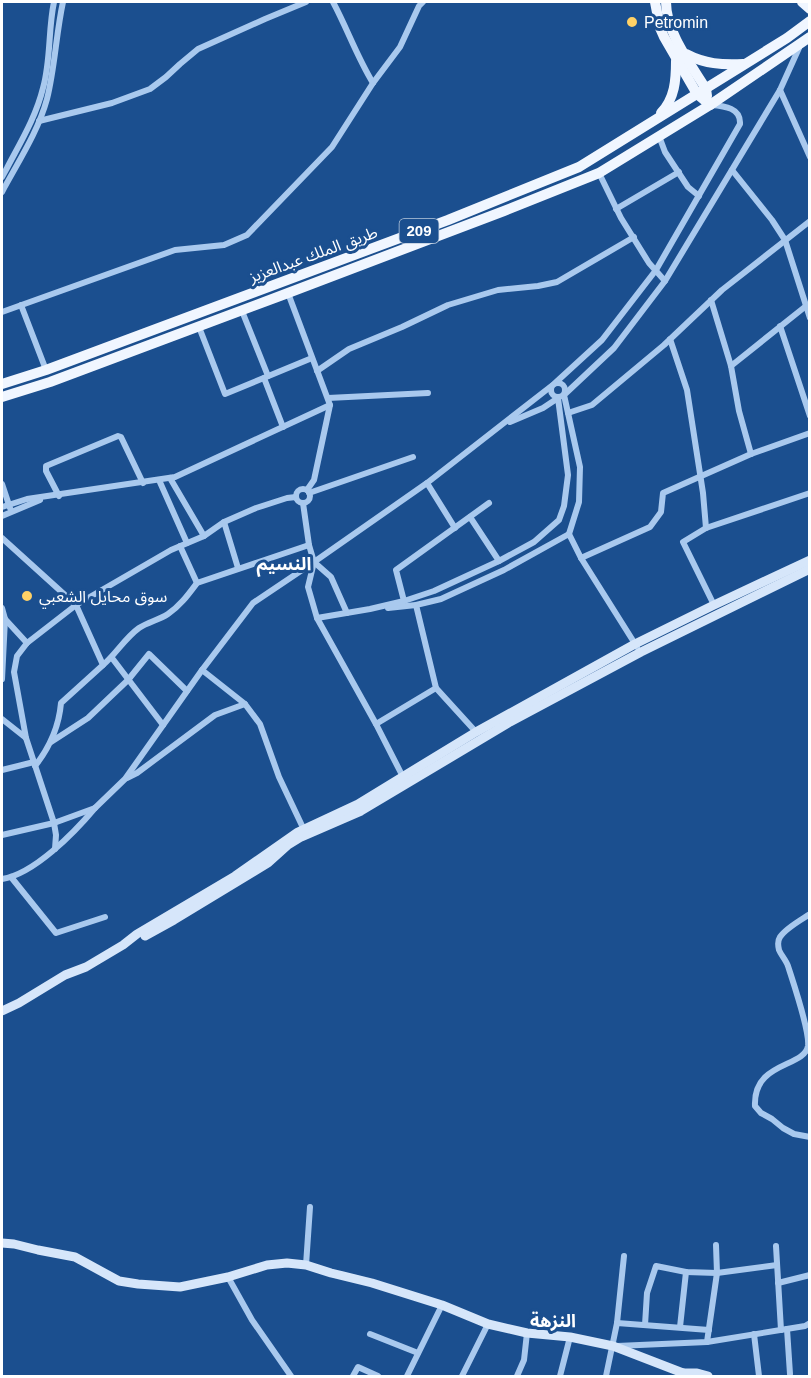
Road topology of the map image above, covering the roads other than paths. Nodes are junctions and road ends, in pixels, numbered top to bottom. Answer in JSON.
{"nodes":[{"id":1,"x":54,"y":2,"type":"edge"},
{"id":2,"x":63,"y":2,"type":"edge"},
{"id":3,"x":306,"y":2,"type":"edge"},
{"id":4,"x":333,"y":2,"type":"edge"},
{"id":5,"x":423,"y":2,"type":"edge"},
{"id":6,"x":655,"y":2,"type":"edge"},
{"id":7,"x":666,"y":2,"type":"edge"},
{"id":8,"x":810,"y":21,"type":"edge"},
{"id":9,"x":810,"y":37,"type":"edge"},
{"id":10,"x":800,"y":44,"type":"junction"},
{"id":11,"x":680,"y":56,"type":"junction"},
{"id":12,"x":746,"y":64,"type":"junction"},
{"id":13,"x":373,"y":83,"type":"junction"},
{"id":14,"x":780,"y":90,"type":"junction"},
{"id":15,"x":701,"y":92,"type":"junction"},
{"id":16,"x":710,"y":105,"type":"junction"},
{"id":17,"x":656,"y":119,"type":"junction"},
{"id":18,"x":39,"y":121,"type":"junction"},
{"id":19,"x":659,"y":136,"type":"junction"},
{"id":20,"x":810,"y":156,"type":"edge"},
{"id":21,"x":732,"y":170,"type":"junction"},
{"id":22,"x":679,"y":172,"type":"junction"},
{"id":23,"x":599,"y":173,"type":"junction"},
{"id":24,"x":2,"y":177,"type":"edge"},
{"id":25,"x":2,"y":192,"type":"edge"},
{"id":26,"x":699,"y":196,"type":"junction"},
{"id":27,"x":616,"y":208,"type":"junction"},
{"id":28,"x":810,"y":220,"type":"edge"},
{"id":29,"x":634,"y":237,"type":"junction"},
{"id":30,"x":785,"y":240,"type":"junction"},
{"id":31,"x":656,"y":270,"type":"junction"},
{"id":32,"x":665,"y":281,"type":"junction"},
{"id":33,"x":288,"y":294,"type":"junction"},
{"id":34,"x":711,"y":300,"type":"junction"},
{"id":35,"x":21,"y":305,"type":"junction"},
{"id":36,"x":806,"y":306,"type":"junction"},
{"id":37,"x":242,"y":310,"type":"junction"},
{"id":38,"x":2,"y":312,"type":"edge"},
{"id":39,"x":810,"y":318,"type":"edge"},
{"id":40,"x":199,"y":327,"type":"junction"},
{"id":41,"x":780,"y":327,"type":"junction"},
{"id":42,"x":670,"y":339,"type":"junction"},
{"id":43,"x":312,"y":358,"type":"junction"},
{"id":44,"x":731,"y":366,"type":"junction"},
{"id":45,"x":45,"y":370,"type":"junction"},
{"id":46,"x":317,"y":371,"type":"junction"},
{"id":47,"x":266,"y":377,"type":"junction"},
{"id":48,"x":2,"y":384,"type":"edge"},
{"id":49,"x":554,"y":384,"type":"junction"},
{"id":50,"x":428,"y":393,"type":"dead end"},
{"id":51,"x":2,"y":397,"type":"edge"},
{"id":52,"x":561,"y":397,"type":"junction"},
{"id":53,"x":329,"y":401,"type":"junction"},
{"id":54,"x":568,"y":413,"type":"junction"},
{"id":55,"x":810,"y":416,"type":"edge"},
{"id":56,"x":503,"y":424,"type":"junction"},
{"id":57,"x":283,"y":427,"type":"junction"},
{"id":58,"x":810,"y":433,"type":"edge"},
{"id":59,"x":751,"y":454,"type":"junction"},
{"id":60,"x":413,"y":457,"type":"dead end"},
{"id":61,"x":699,"y":477,"type":"junction"},
{"id":62,"x":170,"y":478,"type":"junction"},
{"id":63,"x":159,"y":480,"type":"junction"},
{"id":64,"x":143,"y":483,"type":"junction"},
{"id":65,"x":427,"y":483,"type":"junction"},
{"id":66,"x":2,"y":484,"type":"edge"},
{"id":67,"x":308,"y":492,"type":"junction"},
{"id":68,"x":810,"y":493,"type":"edge"},
{"id":69,"x":59,"y":496,"type":"junction"},
{"id":70,"x":296,"y":497,"type":"junction"},
{"id":71,"x":303,"y":503,"type":"junction"},
{"id":72,"x":489,"y":504,"type":"dead end"},
{"id":73,"x":2,"y":507,"type":"edge"},
{"id":74,"x":10,"y":508,"type":"junction"},
{"id":75,"x":2,"y":516,"type":"edge"},
{"id":76,"x":470,"y":518,"type":"junction"},
{"id":77,"x":559,"y":520,"type":"junction"},
{"id":78,"x":224,"y":522,"type":"junction"},
{"id":79,"x":455,"y":528,"type":"junction"},
{"id":80,"x":706,"y":528,"type":"junction"},
{"id":81,"x":569,"y":534,"type":"junction"},
{"id":82,"x":204,"y":536,"type":"junction"},
{"id":83,"x":2,"y":538,"type":"edge"},
{"id":84,"x":187,"y":543,"type":"junction"},
{"id":85,"x":309,"y":544,"type":"junction"},
{"id":86,"x":180,"y":546,"type":"junction"},
{"id":87,"x":581,"y":558,"type":"junction"},
{"id":88,"x":810,"y":560,"type":"edge"},
{"id":89,"x":499,"y":561,"type":"junction"},
{"id":90,"x":314,"y":562,"type":"junction"},
{"id":91,"x":238,"y":568,"type":"junction"},
{"id":92,"x":810,"y":569,"type":"edge"},
{"id":93,"x":196,"y":583,"type":"junction"},
{"id":94,"x":404,"y":601,"type":"junction"},
{"id":95,"x":76,"y":605,"type":"junction"},
{"id":96,"x":416,"y":605,"type":"junction"},
{"id":97,"x":714,"y":605,"type":"junction"},
{"id":98,"x":2,"y":608,"type":"edge"},
{"id":99,"x":370,"y":609,"type":"junction"},
{"id":100,"x":347,"y":613,"type":"junction"},
{"id":101,"x":316,"y":618,"type":"junction"},
{"id":102,"x":5,"y":619,"type":"junction"},
{"id":103,"x":3,"y":635,"type":"edge"},
{"id":104,"x":27,"y":643,"type":"junction"},
{"id":105,"x":638,"y":648,"type":"junction"},
{"id":106,"x":112,"y":658,"type":"junction"},
{"id":107,"x":103,"y":665,"type":"junction"},
{"id":108,"x":202,"y":670,"type":"junction"},
{"id":109,"x":2,"y":679,"type":"edge"},
{"id":110,"x":128,"y":680,"type":"junction"},
{"id":111,"x":436,"y":688,"type":"junction"},
{"id":112,"x":187,"y":691,"type":"junction"},
{"id":113,"x":245,"y":704,"type":"junction"},
{"id":114,"x":2,"y":719,"type":"edge"},
{"id":115,"x":376,"y":724,"type":"junction"},
{"id":116,"x":163,"y":725,"type":"junction"},
{"id":117,"x":476,"y":732,"type":"junction"},
{"id":118,"x":26,"y":738,"type":"junction"},
{"id":119,"x":50,"y":742,"type":"junction"},
{"id":120,"x":34,"y":764,"type":"junction"},
{"id":121,"x":2,"y":770,"type":"edge"},
{"id":122,"x":403,"y":777,"type":"junction"},
{"id":123,"x":125,"y":779,"type":"junction"},
{"id":124,"x":95,"y":808,"type":"junction"},
{"id":125,"x":54,"y":823,"type":"junction"},
{"id":126,"x":305,"y":832,"type":"junction"},
{"id":127,"x":2,"y":835,"type":"edge"},
{"id":128,"x":55,"y":850,"type":"junction"},
{"id":129,"x":11,"y":878,"type":"junction"},
{"id":130,"x":2,"y":879,"type":"edge"},
{"id":131,"x":810,"y":914,"type":"edge"},
{"id":132,"x":105,"y":917,"type":"dead end"},
{"id":133,"x":2,"y":1011,"type":"edge"},
{"id":134,"x":810,"y":1137,"type":"edge"},
{"id":135,"x":310,"y":1207,"type":"dead end"},
{"id":136,"x":2,"y":1243,"type":"edge"},
{"id":137,"x":716,"y":1245,"type":"dead end"},
{"id":138,"x":776,"y":1246,"type":"dead end"},
{"id":139,"x":624,"y":1256,"type":"dead end"},
{"id":140,"x":306,"y":1265,"type":"junction"},
{"id":141,"x":777,"y":1265,"type":"junction"},
{"id":142,"x":686,"y":1272,"type":"junction"},
{"id":143,"x":717,"y":1273,"type":"junction"},
{"id":144,"x":810,"y":1275,"type":"edge"},
{"id":145,"x":228,"y":1277,"type":"junction"},
{"id":146,"x":778,"y":1283,"type":"junction"},
{"id":147,"x":442,"y":1305,"type":"junction"},
{"id":148,"x":617,"y":1323,"type":"junction"},
{"id":149,"x":810,"y":1323,"type":"edge"},
{"id":150,"x":488,"y":1324,"type":"junction"},
{"id":151,"x":645,"y":1325,"type":"junction"},
{"id":152,"x":680,"y":1327,"type":"junction"},
{"id":153,"x":784,"y":1329,"type":"junction"},
{"id":154,"x":709,"y":1330,"type":"junction"},
{"id":155,"x":527,"y":1333,"type":"junction"},
{"id":156,"x":370,"y":1334,"type":"dead end"},
{"id":157,"x":754,"y":1334,"type":"junction"},
{"id":158,"x":570,"y":1337,"type":"junction"},
{"id":159,"x":707,"y":1342,"type":"junction"},
{"id":160,"x":613,"y":1346,"type":"junction"},
{"id":161,"x":418,"y":1353,"type":"junction"},
{"id":162,"x":790,"y":1374,"type":"dead end"},
{"id":163,"x":685,"y":1376,"type":"edge"},
{"id":164,"x":291,"y":1377,"type":"edge"},
{"id":165,"x":353,"y":1377,"type":"edge"},
{"id":166,"x":378,"y":1377,"type":"edge"},
{"id":167,"x":407,"y":1377,"type":"edge"},
{"id":168,"x":462,"y":1377,"type":"edge"},
{"id":169,"x":517,"y":1377,"type":"edge"},
{"id":170,"x":560,"y":1377,"type":"edge"},
{"id":171,"x":606,"y":1377,"type":"edge"},
{"id":172,"x":708,"y":1377,"type":"edge"},
{"id":173,"x":759,"y":1377,"type":"edge"}],
"edges":[{"from":1,"to":24,"type":"street"},
{"from":2,"to":18,"type":"street"},
{"from":3,"to":18,"type":"street"},
{"from":4,"to":13,"type":"street"},
{"from":5,"to":13,"type":"street"},
{"from":6,"to":11,"type":"main road"},
{"from":7,"to":11,"type":"main road"},
{"from":8,"to":12,"type":"main road","name":"طريق الملك عبدالعزيز","number":"209"},
{"from":9,"to":10,"type":"main road","name":"طريق الملك عبدالعزيز","number":"209"},
{"from":10,"to":14,"type":"street"},
{"from":10,"to":16,"type":"main road","name":"طريق الملك عبدالعزيز","number":"209"},
{"from":11,"to":12,"type":"main road"},
{"from":11,"to":15,"type":"main road"},
{"from":11,"to":17,"type":"main road"},
{"from":12,"to":15,"type":"main road","name":"طريق الملك عبدالعزيز","number":"209"},
{"from":13,"to":35,"type":"street"},
{"from":14,"to":20,"type":"street"},
{"from":14,"to":21,"type":"street"},
{"from":15,"to":16,"type":"main road"},
{"from":15,"to":17,"type":"main road","name":"طريق الملك عبدالعزيز","number":"209"},
{"from":16,"to":19,"type":"main road","name":"طريق الملك عبدالعزيز","number":"209"},
{"from":16,"to":26,"type":"street"},
{"from":17,"to":45,"type":"main road","name":"طريق الملك عبدالعزيز","number":"209"},
{"from":18,"to":25,"type":"street"},
{"from":19,"to":22,"type":"street"},
{"from":19,"to":23,"type":"main road","name":"طريق الملك عبدالعزيز","number":"209"},
{"from":21,"to":30,"type":"street"},
{"from":21,"to":32,"type":"street"},
{"from":22,"to":26,"type":"street"},
{"from":22,"to":27,"type":"street"},
{"from":23,"to":27,"type":"street"},
{"from":23,"to":33,"type":"main road","name":"طريق الملك عبدالعزيز","number":"209"},
{"from":26,"to":31,"type":"street"},
{"from":27,"to":29,"type":"street"},
{"from":28,"to":30,"type":"street"},
{"from":29,"to":31,"type":"street"},
{"from":29,"to":46,"type":"street"},
{"from":30,"to":34,"type":"street"},
{"from":30,"to":36,"type":"street"},
{"from":31,"to":32,"type":"street"},
{"from":31,"to":49,"type":"street"},
{"from":32,"to":52,"type":"street"},
{"from":33,"to":37,"type":"main road","name":"طريق الملك عبدالعزيز","number":"209"},
{"from":33,"to":43,"type":"street"},
{"from":34,"to":42,"type":"street"},
{"from":34,"to":44,"type":"street"},
{"from":35,"to":38,"type":"street"},
{"from":35,"to":45,"type":"street"},
{"from":36,"to":39,"type":"street"},
{"from":36,"to":41,"type":"street"},
{"from":37,"to":40,"type":"main road","name":"طريق الملك عبدالعزيز","number":"209"},
{"from":37,"to":47,"type":"street"},
{"from":40,"to":47,"type":"street"},
{"from":40,"to":51,"type":"main road","name":"طريق الملك عبدالعزيز","number":"209"},
{"from":41,"to":44,"type":"street"},
{"from":41,"to":55,"type":"street"},
{"from":42,"to":54,"type":"street"},
{"from":42,"to":61,"type":"street"},
{"from":43,"to":46,"type":"street"},
{"from":43,"to":47,"type":"street"},
{"from":44,"to":59,"type":"street"},
{"from":45,"to":48,"type":"main road","name":"طريق الملك عبدالعزيز","number":"209"},
{"from":46,"to":53,"type":"street"},
{"from":47,"to":57,"type":"street"},
{"from":49,"to":52,"type":"street"},
{"from":49,"to":52,"type":"street"},
{"from":49,"to":56,"type":"street"},
{"from":50,"to":53,"type":"street"},
{"from":52,"to":54,"type":"street"},
{"from":52,"to":56,"type":"street"},
{"from":52,"to":77,"type":"street"},
{"from":53,"to":57,"type":"street"},
{"from":53,"to":67,"type":"street"},
{"from":54,"to":81,"type":"street"},
{"from":56,"to":65,"type":"street"},
{"from":57,"to":62,"type":"street"},
{"from":58,"to":59,"type":"street"},
{"from":59,"to":61,"type":"street"},
{"from":60,"to":67,"type":"street"},
{"from":61,"to":80,"type":"street"},
{"from":61,"to":87,"type":"street"},
{"from":62,"to":63,"type":"street"},
{"from":62,"to":82,"type":"street"},
{"from":63,"to":64,"type":"street"},
{"from":63,"to":84,"type":"street"},
{"from":64,"to":69,"type":"street"},
{"from":64,"to":69,"type":"street"},
{"from":65,"to":79,"type":"street"},
{"from":65,"to":90,"type":"street"},
{"from":66,"to":74,"type":"street"},
{"from":67,"to":70,"type":"street"},
{"from":67,"to":71,"type":"street"},
{"from":68,"to":80,"type":"street"},
{"from":69,"to":74,"type":"street"},
{"from":70,"to":71,"type":"street"},
{"from":70,"to":78,"type":"street"},
{"from":71,"to":85,"type":"street"},
{"from":72,"to":76,"type":"street"},
{"from":73,"to":74,"type":"street"},
{"from":74,"to":75,"type":"street"},
{"from":76,"to":79,"type":"street"},
{"from":76,"to":89,"type":"street"},
{"from":77,"to":81,"type":"street"},
{"from":77,"to":89,"type":"street"},
{"from":78,"to":82,"type":"street"},
{"from":78,"to":91,"type":"street"},
{"from":79,"to":94,"type":"street"},
{"from":80,"to":97,"type":"street"},
{"from":81,"to":87,"type":"street"},
{"from":81,"to":96,"type":"street"},
{"from":82,"to":84,"type":"street"},
{"from":83,"to":95,"type":"street"},
{"from":84,"to":86,"type":"street"},
{"from":85,"to":90,"type":"street"},
{"from":85,"to":91,"type":"street"},
{"from":86,"to":93,"type":"street"},
{"from":86,"to":95,"type":"street"},
{"from":87,"to":105,"type":"street"},
{"from":88,"to":97,"type":"street"},
{"from":89,"to":94,"type":"street"},
{"from":90,"to":100,"type":"street"},
{"from":90,"to":101,"type":"street"},
{"from":90,"to":108,"type":"street"},
{"from":91,"to":93,"type":"street"},
{"from":92,"to":105,"type":"street"},
{"from":93,"to":106,"type":"street"},
{"from":94,"to":99,"type":"street"},
{"from":95,"to":104,"type":"street"},
{"from":95,"to":107,"type":"street"},
{"from":96,"to":99,"type":"street"},
{"from":96,"to":111,"type":"street"},
{"from":97,"to":105,"type":"street"},
{"from":98,"to":102,"type":"street"},
{"from":99,"to":100,"type":"street"},
{"from":100,"to":101,"type":"street"},
{"from":101,"to":115,"type":"street"},
{"from":102,"to":103,"type":"street"},
{"from":102,"to":104,"type":"street"},
{"from":103,"to":109,"type":"street"},
{"from":104,"to":118,"type":"street"},
{"from":105,"to":117,"type":"street"},
{"from":105,"to":126,"type":"street"},
{"from":106,"to":107,"type":"street"},
{"from":106,"to":110,"type":"street"},
{"from":107,"to":119,"type":"street"},
{"from":108,"to":112,"type":"street"},
{"from":108,"to":113,"type":"street"},
{"from":110,"to":112,"type":"street"},
{"from":110,"to":116,"type":"street"},
{"from":110,"to":119,"type":"street"},
{"from":111,"to":115,"type":"street"},
{"from":111,"to":117,"type":"street"},
{"from":112,"to":116,"type":"street"},
{"from":113,"to":123,"type":"street"},
{"from":113,"to":126,"type":"street"},
{"from":114,"to":118,"type":"street"},
{"from":115,"to":122,"type":"street"},
{"from":116,"to":123,"type":"street"},
{"from":117,"to":122,"type":"street"},
{"from":118,"to":120,"type":"street"},
{"from":119,"to":120,"type":"street"},
{"from":120,"to":121,"type":"street"},
{"from":120,"to":125,"type":"street"},
{"from":122,"to":126,"type":"street"},
{"from":123,"to":124,"type":"street"},
{"from":124,"to":125,"type":"street"},
{"from":124,"to":128,"type":"street"},
{"from":125,"to":127,"type":"street"},
{"from":125,"to":128,"type":"street"},
{"from":126,"to":133,"type":"street"},
{"from":128,"to":129,"type":"street"},
{"from":129,"to":130,"type":"street"},
{"from":129,"to":132,"type":"street"},
{"from":131,"to":134,"type":"street"},
{"from":135,"to":140,"type":"street"},
{"from":136,"to":145,"type":"street"},
{"from":137,"to":143,"type":"street"},
{"from":138,"to":141,"type":"street"},
{"from":139,"to":148,"type":"street"},
{"from":140,"to":145,"type":"street"},
{"from":140,"to":147,"type":"street"},
{"from":141,"to":143,"type":"street"},
{"from":141,"to":146,"type":"street"},
{"from":142,"to":143,"type":"street"},
{"from":142,"to":151,"type":"street"},
{"from":142,"to":152,"type":"street"},
{"from":143,"to":154,"type":"street"},
{"from":144,"to":146,"type":"street"},
{"from":145,"to":164,"type":"street"},
{"from":146,"to":153,"type":"street"},
{"from":147,"to":150,"type":"street"},
{"from":147,"to":161,"type":"street"},
{"from":148,"to":151,"type":"street"},
{"from":148,"to":160,"type":"street"},
{"from":149,"to":153,"type":"street"},
{"from":150,"to":155,"type":"street"},
{"from":150,"to":168,"type":"street"},
{"from":151,"to":152,"type":"street"},
{"from":152,"to":154,"type":"street"},
{"from":153,"to":157,"type":"street"},
{"from":153,"to":162,"type":"street"},
{"from":154,"to":159,"type":"street"},
{"from":155,"to":158,"type":"street"},
{"from":155,"to":169,"type":"street"},
{"from":156,"to":161,"type":"street"},
{"from":157,"to":159,"type":"street"},
{"from":157,"to":173,"type":"street"},
{"from":158,"to":160,"type":"street"},
{"from":158,"to":170,"type":"street"},
{"from":159,"to":160,"type":"street"},
{"from":160,"to":163,"type":"street"},
{"from":160,"to":171,"type":"street"},
{"from":161,"to":167,"type":"street"},
{"from":163,"to":172,"type":"street"},
{"from":165,"to":166,"type":"street"}]}
